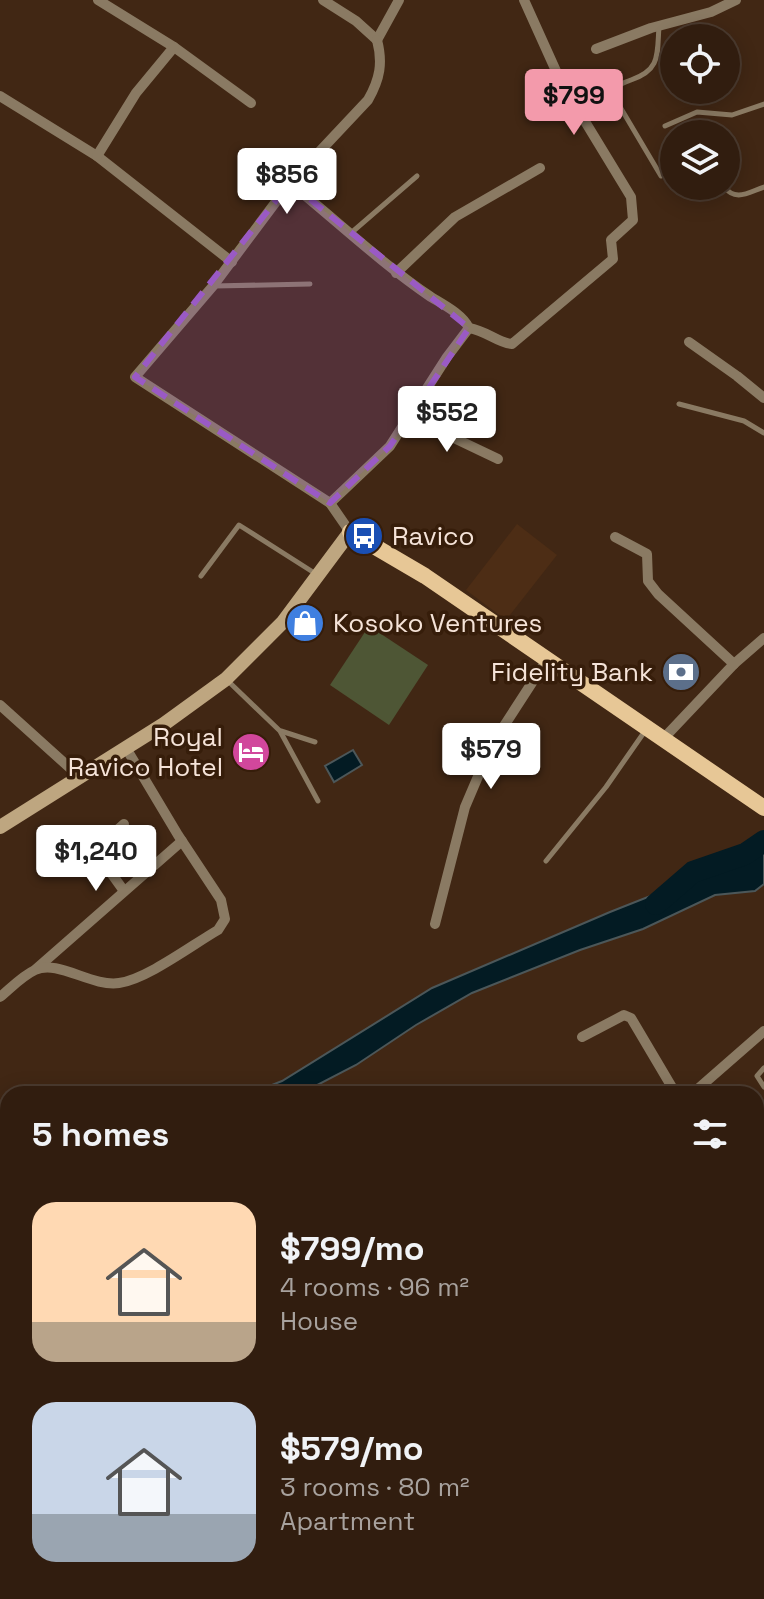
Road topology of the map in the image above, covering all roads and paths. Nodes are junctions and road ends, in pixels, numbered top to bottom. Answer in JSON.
{"nodes":[{"id":1,"x":98,"y":0,"type":"edge"},
{"id":2,"x":323,"y":0,"type":"edge"},
{"id":3,"x":399,"y":0,"type":"edge"},
{"id":4,"x":524,"y":0,"type":"edge"},
{"id":5,"x":736,"y":0,"type":"edge"},
{"id":6,"x":659,"y":25,"type":"junction"},
{"id":7,"x":377,"y":40,"type":"junction"},
{"id":8,"x":174,"y":47,"type":"junction"},
{"id":9,"x":596,"y":49,"type":"dead end"},
{"id":10,"x":0,"y":96,"type":"edge"},
{"id":11,"x":251,"y":103,"type":"dead end"},
{"id":12,"x":764,"y":104,"type":"edge"},
{"id":13,"x":679,"y":120,"type":"edge"},
{"id":14,"x":97,"y":156,"type":"junction"},
{"id":15,"x":540,"y":168,"type":"dead end"},
{"id":16,"x":660,"y":174,"type":"edge"},
{"id":17,"x":417,"y":176,"type":"dead end"},
{"id":18,"x":290,"y":183,"type":"junction"},
{"id":19,"x":764,"y":187,"type":"edge"},
{"id":20,"x":740,"y":195,"type":"edge"},
{"id":21,"x":351,"y":233,"type":"junction"},
{"id":22,"x":232,"y":262,"type":"junction"},
{"id":23,"x":396,"y":273,"type":"junction"},
{"id":24,"x":310,"y":284,"type":"dead end"},
{"id":25,"x":213,"y":286,"type":"junction"},
{"id":26,"x":469,"y":328,"type":"junction"},
{"id":27,"x":689,"y":342,"type":"dead end"},
{"id":28,"x":764,"y":398,"type":"edge"},
{"id":29,"x":679,"y":404,"type":"dead end"},
{"id":30,"x":410,"y":417,"type":"junction"},
{"id":31,"x":764,"y":433,"type":"edge"},
{"id":32,"x":498,"y":459,"type":"dead end"},
{"id":33,"x":330,"y":503,"type":"junction"},
{"id":34,"x":350,"y":532,"type":"junction"},
{"id":35,"x":615,"y":537,"type":"dead end"},
{"id":36,"x":317,"y":575,"type":"junction"},
{"id":37,"x":201,"y":576,"type":"dead end"},
{"id":38,"x":764,"y":638,"type":"edge"},
{"id":39,"x":548,"y":658,"type":"junction"},
{"id":40,"x":734,"y":664,"type":"junction"},
{"id":41,"x":226,"y":679,"type":"junction"},
{"id":42,"x":0,"y":705,"type":"edge"},
{"id":43,"x":647,"y":729,"type":"junction"},
{"id":44,"x":280,"y":731,"type":"junction"},
{"id":45,"x":663,"y":739,"type":"junction"},
{"id":46,"x":315,"y":742,"type":"dead end"},
{"id":47,"x":126,"y":748,"type":"junction"},
{"id":48,"x":81,"y":778,"type":"junction"},
{"id":49,"x":318,"y":801,"type":"dead end"},
{"id":50,"x":764,"y":808,"type":"edge"},
{"id":51,"x":124,"y":824,"type":"dead end"},
{"id":52,"x":0,"y":827,"type":"edge"},
{"id":53,"x":182,"y":841,"type":"junction"},
{"id":54,"x":546,"y":861,"type":"dead end"},
{"id":55,"x":124,"y":891,"type":"junction"},
{"id":56,"x":435,"y":924,"type":"dead end"},
{"id":57,"x":33,"y":970,"type":"junction"},
{"id":58,"x":0,"y":997,"type":"edge"},
{"id":59,"x":764,"y":1031,"type":"edge"},
{"id":60,"x":582,"y":1037,"type":"dead end"},
{"id":61,"x":764,"y":1068,"type":"edge"},
{"id":62,"x":671,"y":1086,"type":"edge"},
{"id":63,"x":701,"y":1086,"type":"edge"},
{"id":64,"x":763,"y":1086,"type":"edge"}],
"edges":[{"from":1,"to":8,"type":"street"},
{"from":2,"to":7,"type":"street"},
{"from":3,"to":7,"type":"street"},
{"from":4,"to":26,"type":"street"},
{"from":5,"to":6,"type":"street"},
{"from":6,"to":9,"type":"street"},
{"from":6,"to":16,"type":"lane"},
{"from":7,"to":18,"type":"street"},
{"from":8,"to":11,"type":"street"},
{"from":8,"to":14,"type":"street"},
{"from":10,"to":14,"type":"street"},
{"from":12,"to":13,"type":"lane"},
{"from":14,"to":22,"type":"street"},
{"from":15,"to":23,"type":"street"},
{"from":17,"to":21,"type":"lane"},
{"from":18,"to":21,"type":"street"},
{"from":18,"to":22,"type":"street"},
{"from":19,"to":20,"type":"lane"},
{"from":21,"to":23,"type":"street"},
{"from":22,"to":25,"type":"street"},
{"from":23,"to":26,"type":"street"},
{"from":24,"to":25,"type":"lane"},
{"from":25,"to":33,"type":"street"},
{"from":26,"to":30,"type":"street"},
{"from":27,"to":28,"type":"street"},
{"from":29,"to":31,"type":"lane"},
{"from":30,"to":32,"type":"street"},
{"from":30,"to":33,"type":"street"},
{"from":33,"to":34,"type":"street"},
{"from":34,"to":36,"type":"street"},
{"from":34,"to":39,"type":"main road"},
{"from":35,"to":40,"type":"street"},
{"from":36,"to":37,"type":"lane"},
{"from":36,"to":41,"type":"street"},
{"from":38,"to":40,"type":"street"},
{"from":39,"to":43,"type":"main road"},
{"from":39,"to":56,"type":"street"},
{"from":40,"to":45,"type":"street"},
{"from":41,"to":44,"type":"lane"},
{"from":41,"to":47,"type":"street"},
{"from":42,"to":48,"type":"street"},
{"from":43,"to":45,"type":"main road"},
{"from":43,"to":54,"type":"lane"},
{"from":44,"to":46,"type":"lane"},
{"from":44,"to":49,"type":"lane"},
{"from":45,"to":50,"type":"main road"},
{"from":47,"to":48,"type":"street"},
{"from":47,"to":53,"type":"street"},
{"from":48,"to":52,"type":"street"},
{"from":51,"to":55,"type":"street"},
{"from":53,"to":55,"type":"street"},
{"from":53,"to":57,"type":"street"},
{"from":55,"to":57,"type":"street"},
{"from":57,"to":58,"type":"street"},
{"from":59,"to":63,"type":"street"},
{"from":60,"to":62,"type":"street"},
{"from":61,"to":64,"type":"lane"}]}
